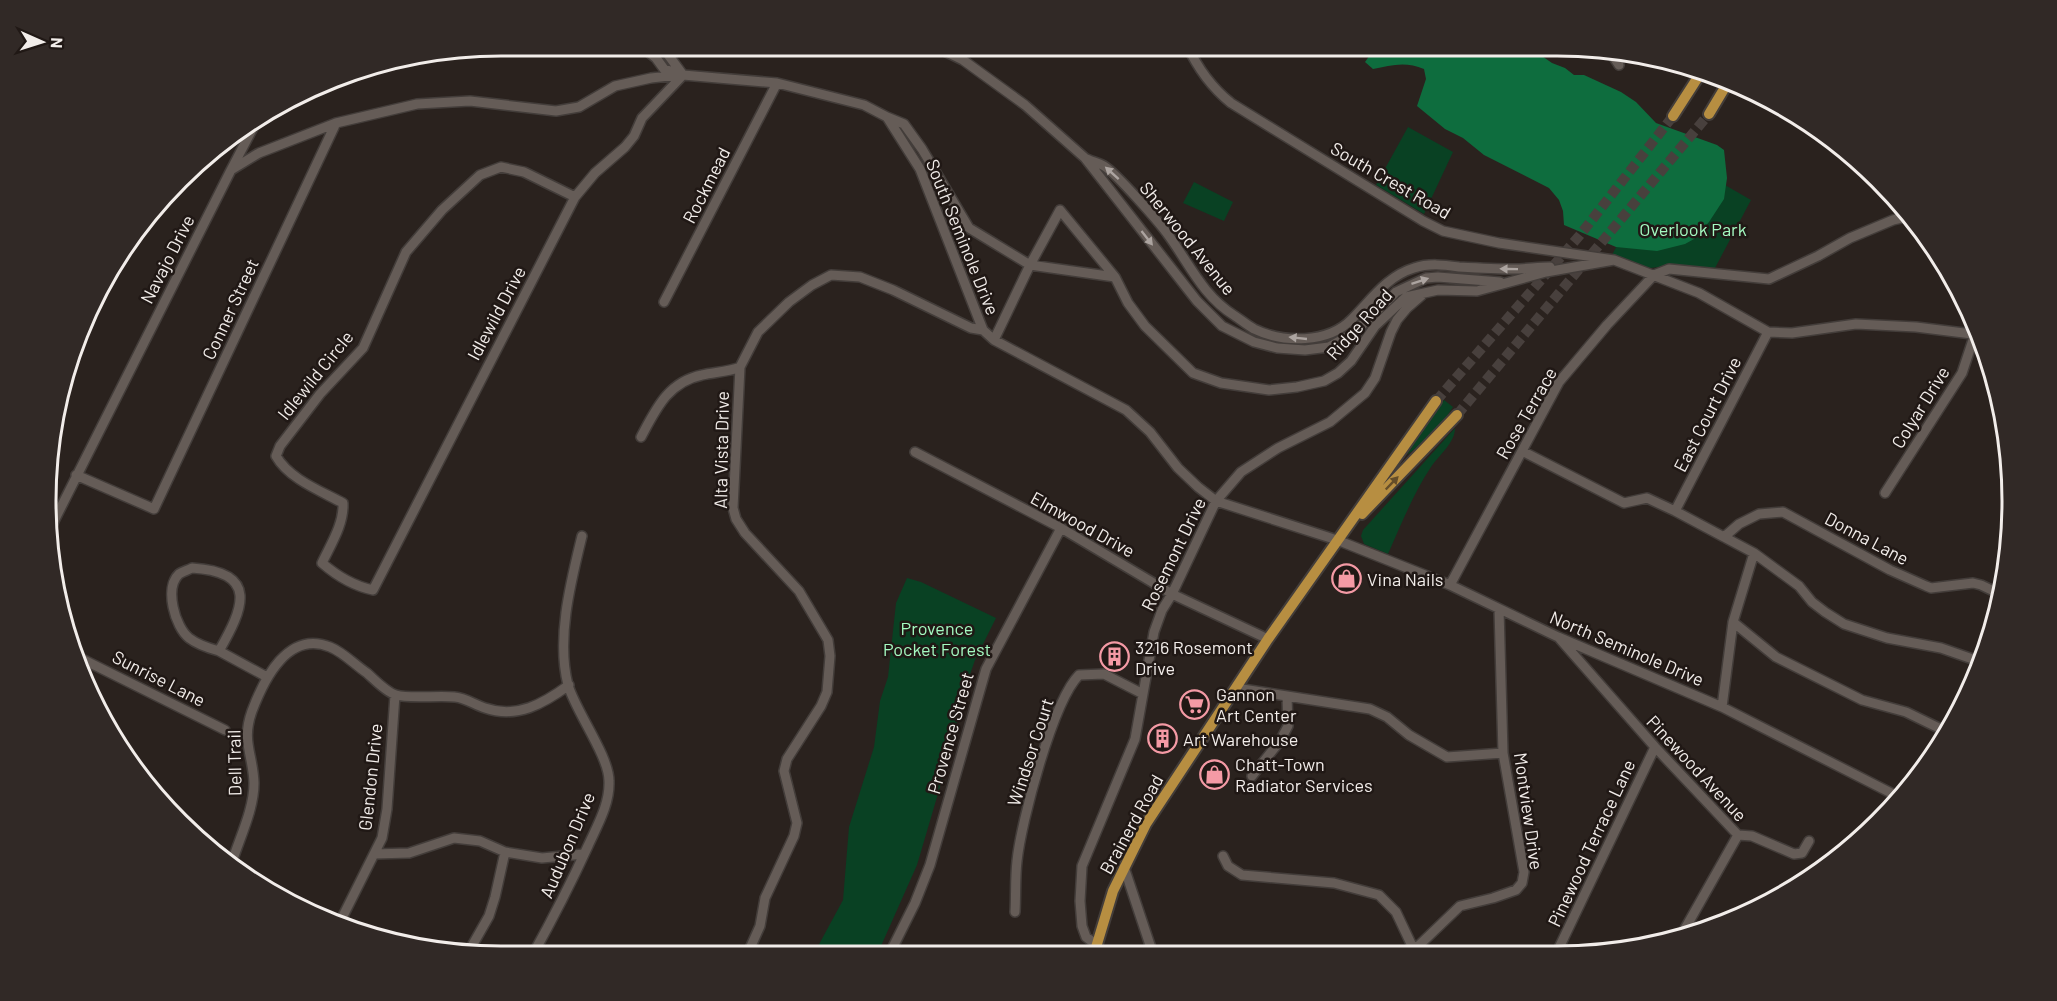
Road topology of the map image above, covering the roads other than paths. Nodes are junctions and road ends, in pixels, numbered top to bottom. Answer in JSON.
{"nodes":[{"id":1,"x":654,"y":56,"type":"edge"},
{"id":2,"x":669,"y":56,"type":"edge"},
{"id":3,"x":955,"y":56,"type":"edge"},
{"id":4,"x":1193,"y":56,"type":"edge"},
{"id":5,"x":1615,"y":59,"type":"edge"},
{"id":6,"x":1619,"y":64,"type":"dead end"},
{"id":7,"x":683,"y":75,"type":"junction"},
{"id":8,"x":1697,"y":78,"type":"edge"},
{"id":9,"x":777,"y":83,"type":"junction"},
{"id":10,"x":1725,"y":88,"type":"edge"},
{"id":11,"x":1709,"y":114,"type":"tunnel mouth"},
{"id":12,"x":1673,"y":116,"type":"tunnel mouth"},
{"id":13,"x":887,"y":117,"type":"junction"},
{"id":14,"x":336,"y":123,"type":"junction"},
{"id":15,"x":251,"y":131,"type":"edge"},
{"id":16,"x":1085,"y":158,"type":"junction"},
{"id":17,"x":231,"y":170,"type":"junction"},
{"id":18,"x":575,"y":197,"type":"junction"},
{"id":19,"x":1900,"y":218,"type":"edge"},
{"id":20,"x":1614,"y":260,"type":"junction"},
{"id":21,"x":1030,"y":265,"type":"junction"},
{"id":22,"x":1567,"y":268,"type":"junction"},
{"id":23,"x":1654,"y":275,"type":"junction"},
{"id":24,"x":1115,"y":277,"type":"junction"},
{"id":25,"x":1506,"y":283,"type":"junction"},
{"id":26,"x":1427,"y":292,"type":"junction"},
{"id":27,"x":664,"y":302,"type":"dead end"},
{"id":28,"x":983,"y":330,"type":"junction"},
{"id":29,"x":1768,"y":332,"type":"junction"},
{"id":30,"x":1969,"y":334,"type":"edge"},
{"id":31,"x":994,"y":340,"type":"junction"},
{"id":32,"x":1974,"y":345,"type":"edge"},
{"id":33,"x":740,"y":367,"type":"junction"},
{"id":34,"x":1436,"y":401,"type":"tunnel mouth"},
{"id":35,"x":1457,"y":415,"type":"tunnel mouth"},
{"id":36,"x":641,"y":437,"type":"dead end"},
{"id":37,"x":1522,"y":451,"type":"junction"},
{"id":38,"x":915,"y":452,"type":"dead end"},
{"id":39,"x":76,"y":475,"type":"junction"},
{"id":40,"x":1885,"y":493,"type":"dead end"},
{"id":41,"x":1216,"y":501,"type":"junction"},
{"id":42,"x":1675,"y":511,"type":"junction"},
{"id":43,"x":56,"y":516,"type":"edge"},
{"id":44,"x":1061,"y":528,"type":"junction"},
{"id":45,"x":582,"y":536,"type":"dead end"},
{"id":46,"x":1724,"y":537,"type":"junction"},
{"id":47,"x":1337,"y":540,"type":"junction"},
{"id":48,"x":1754,"y":553,"type":"junction"},
{"id":49,"x":1450,"y":585,"type":"junction"},
{"id":50,"x":373,"y":590,"type":"joint"},
{"id":51,"x":1992,"y":590,"type":"edge"},
{"id":52,"x":1172,"y":594,"type":"junction"},
{"id":53,"x":1499,"y":609,"type":"junction"},
{"id":54,"x":1733,"y":621,"type":"junction"},
{"id":55,"x":1558,"y":637,"type":"junction"},
{"id":56,"x":1268,"y":639,"type":"junction"},
{"id":57,"x":219,"y":651,"type":"junction"},
{"id":58,"x":1972,"y":659,"type":"edge"},
{"id":59,"x":85,"y":661,"type":"edge"},
{"id":60,"x":267,"y":677,"type":"junction"},
{"id":61,"x":568,"y":685,"type":"junction"},
{"id":62,"x":1236,"y":688,"type":"junction"},
{"id":63,"x":1143,"y":694,"type":"junction"},
{"id":64,"x":395,"y":695,"type":"junction"},
{"id":65,"x":1287,"y":698,"type":"junction"},
{"id":66,"x":1722,"y":707,"type":"junction"},
{"id":67,"x":1939,"y":728,"type":"edge"},
{"id":68,"x":225,"y":730,"type":"dead end"},
{"id":69,"x":1655,"y":747,"type":"junction"},
{"id":70,"x":1503,"y":753,"type":"junction"},
{"id":71,"x":1252,"y":776,"type":"dead end"},
{"id":72,"x":1892,"y":793,"type":"edge"},
{"id":73,"x":1738,"y":835,"type":"junction"},
{"id":74,"x":1809,"y":841,"type":"dead end"},
{"id":75,"x":505,"y":852,"type":"junction"},
{"id":76,"x":374,"y":854,"type":"junction"},
{"id":77,"x":584,"y":854,"type":"junction"},
{"id":78,"x":1223,"y":856,"type":"dead end"},
{"id":79,"x":234,"y":857,"type":"edge"},
{"id":80,"x":1124,"y":867,"type":"junction"},
{"id":81,"x":1015,"y":912,"type":"dead end"},
{"id":82,"x":342,"y":917,"type":"edge"},
{"id":83,"x":1687,"y":926,"type":"edge"},
{"id":84,"x":473,"y":945,"type":"edge"},
{"id":85,"x":537,"y":946,"type":"edge"},
{"id":86,"x":751,"y":946,"type":"edge"},
{"id":87,"x":894,"y":946,"type":"edge"},
{"id":88,"x":1093,"y":946,"type":"edge"},
{"id":89,"x":1096,"y":946,"type":"edge"},
{"id":90,"x":1150,"y":946,"type":"edge"},
{"id":91,"x":1411,"y":946,"type":"edge"},
{"id":92,"x":1418,"y":946,"type":"edge"},
{"id":93,"x":1560,"y":946,"type":"edge"}],
"edges":[{"from":1,"to":7,"type":"street"},
{"from":2,"to":7,"type":"street"},
{"from":3,"to":16,"type":"street","name":"Sherwood Avenue"},
{"from":4,"to":20,"type":"street","name":"South Crest Road"},
{"from":5,"to":6,"type":"street"},
{"from":7,"to":9,"type":"street"},
{"from":7,"to":14,"type":"street"},
{"from":7,"to":18,"type":"street","name":"Idlewild Drive"},
{"from":8,"to":12,"type":"main road"},
{"from":9,"to":13,"type":"street"},
{"from":9,"to":27,"type":"street","name":"Rockmead"},
{"from":10,"to":11,"type":"main road"},
{"from":13,"to":21,"type":"street"},
{"from":13,"to":28,"type":"street","name":"South Seminole Drive"},
{"from":14,"to":17,"type":"street"},
{"from":14,"to":39,"type":"street","name":"Conner Street"},
{"from":15,"to":17,"type":"street","name":"Navajo Drive"},
{"from":22,"to":16,"type":"street","name":"Sherwood Avenue","one_way":true},
{"from":16,"to":25,"type":"street","name":"Sherwood Avenue","one_way":true},
{"from":17,"to":39,"type":"street","name":"Navajo Drive"},
{"from":18,"to":50,"type":"street","name":"Idlewild Drive"},
{"from":18,"to":50,"type":"street","name":"Idlewild Circle"},
{"from":19,"to":23,"type":"street"},
{"from":20,"to":22,"type":"street","name":"Ridge Road"},
{"from":20,"to":23,"type":"street","name":"South Crest Road"},
{"from":21,"to":24,"type":"street"},
{"from":21,"to":24,"type":"street","name":"Ridge Road"},
{"from":21,"to":31,"type":"street"},
{"from":22,"to":25,"type":"street","name":"Ridge Road"},
{"from":23,"to":29,"type":"street","name":"South Crest Road"},
{"from":23,"to":37,"type":"street","name":"Rose Terrace"},
{"from":24,"to":26,"type":"street","name":"Ridge Road"},
{"from":25,"to":26,"type":"street","name":"Ridge Road"},
{"from":26,"to":41,"type":"street","name":"Rosemont Drive"},
{"from":28,"to":31,"type":"street","name":"South Seminole Drive"},
{"from":28,"to":33,"type":"street","name":"Alta Vista Drive"},
{"from":29,"to":30,"type":"street"},
{"from":29,"to":42,"type":"street","name":"East Court Drive"},
{"from":31,"to":41,"type":"street","name":"South Seminole Drive"},
{"from":32,"to":40,"type":"street","name":"Colyar Drive"},
{"from":33,"to":36,"type":"street"},
{"from":33,"to":86,"type":"street","name":"Alta Vista Drive"},
{"from":34,"to":47,"type":"main road","name":"Brainerd Road"},
{"from":47,"to":35,"type":"main road","name":"Brainerd Road","one_way":true},
{"from":37,"to":42,"type":"street"},
{"from":37,"to":49,"type":"street","name":"Rose Terrace"},
{"from":38,"to":44,"type":"street","name":"Elmwood Drive"},
{"from":39,"to":43,"type":"street","name":"Navajo Drive"},
{"from":41,"to":47,"type":"street","name":"South Seminole Drive"},
{"from":41,"to":52,"type":"street","name":"Rosemont Drive"},
{"from":42,"to":46,"type":"street"},
{"from":44,"to":52,"type":"street","name":"Elmwood Drive"},
{"from":44,"to":87,"type":"street","name":"Provence Street"},
{"from":45,"to":61,"type":"street","name":"Audubon Drive"},
{"from":46,"to":48,"type":"street"},
{"from":46,"to":51,"type":"street","name":"Donna Lane"},
{"from":47,"to":49,"type":"street","name":"North Seminole Drive"},
{"from":47,"to":56,"type":"main road","name":"Brainerd Road"},
{"from":48,"to":54,"type":"street"},
{"from":48,"to":58,"type":"street"},
{"from":49,"to":53,"type":"street","name":"North Seminole Drive"},
{"from":52,"to":56,"type":"street","name":"Elmwood Drive"},
{"from":52,"to":63,"type":"street","name":"Rosemont Drive"},
{"from":53,"to":55,"type":"street","name":"North Seminole Drive"},
{"from":53,"to":70,"type":"street","name":"Montview Drive"},
{"from":54,"to":66,"type":"street"},
{"from":54,"to":67,"type":"street"},
{"from":55,"to":66,"type":"street","name":"North Seminole Drive"},
{"from":55,"to":69,"type":"street","name":"Pinewood Avenue"},
{"from":56,"to":62,"type":"main road","name":"Brainerd Road"},
{"from":57,"to":57,"type":"street"},
{"from":57,"to":60,"type":"street"},
{"from":59,"to":68,"type":"street","name":"Sunrise Lane"},
{"from":60,"to":64,"type":"street","name":"Dell Trail"},
{"from":60,"to":79,"type":"street","name":"Dell Trail"},
{"from":61,"to":64,"type":"street"},
{"from":61,"to":77,"type":"street","name":"Audubon Drive"},
{"from":62,"to":65,"type":"street"},
{"from":62,"to":80,"type":"main road","name":"Brainerd Road"},
{"from":63,"to":81,"type":"street","name":"Windsor Court"},
{"from":63,"to":88,"type":"street","name":"Rosemont Drive"},
{"from":64,"to":76,"type":"street","name":"Glendon Drive"},
{"from":65,"to":70,"type":"street"},
{"from":65,"to":71,"type":"street"},
{"from":66,"to":72,"type":"street","name":"North Seminole Drive"},
{"from":69,"to":73,"type":"street","name":"Pinewood Avenue"},
{"from":69,"to":93,"type":"street","name":"Pinewood Terrace Lane"},
{"from":70,"to":92,"type":"street","name":"Montview Drive"},
{"from":73,"to":74,"type":"street"},
{"from":73,"to":83,"type":"street","name":"Pinewood Avenue"},
{"from":75,"to":76,"type":"street"},
{"from":75,"to":77,"type":"street"},
{"from":75,"to":84,"type":"street"},
{"from":76,"to":82,"type":"street","name":"Glendon Drive"},
{"from":77,"to":85,"type":"street","name":"Audubon Drive"},
{"from":78,"to":91,"type":"street"},
{"from":80,"to":89,"type":"main road","name":"Brainerd Road"},
{"from":80,"to":90,"type":"street"}]}
